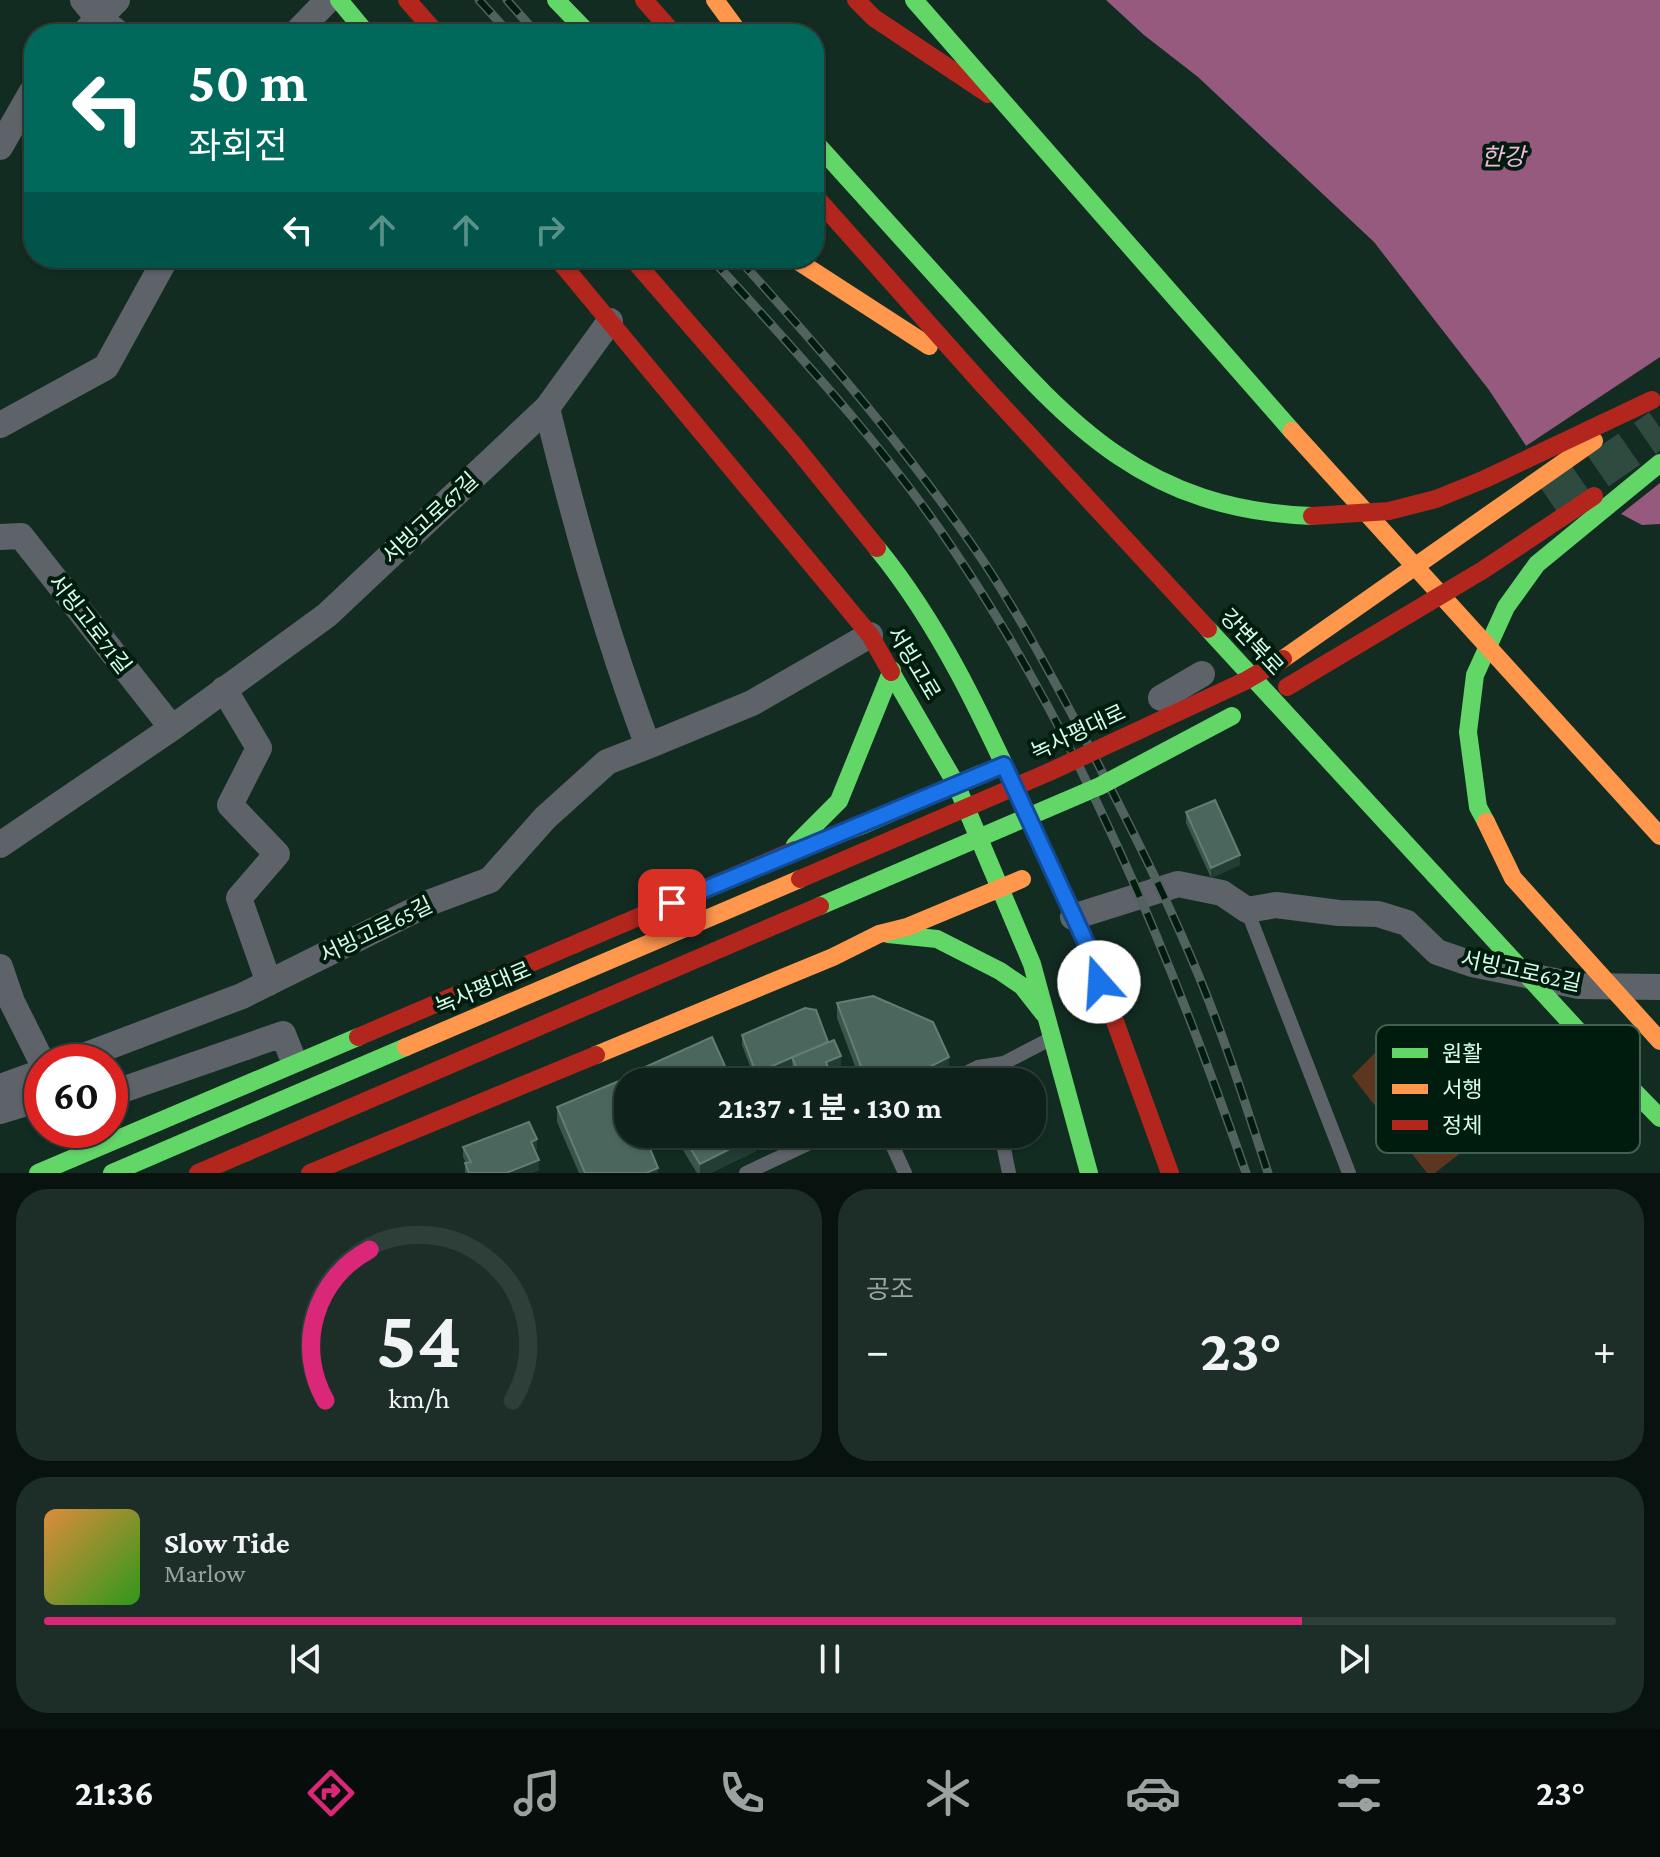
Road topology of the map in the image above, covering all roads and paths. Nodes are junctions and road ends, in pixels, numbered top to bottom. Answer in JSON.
{"nodes":[{"id":1,"x":117,"y":0,"type":"edge"},
{"id":2,"x":328,"y":0,"type":"edge"},
{"id":3,"x":339,"y":0,"type":"edge"},
{"id":4,"x":407,"y":0,"type":"edge"},
{"id":5,"x":556,"y":0,"type":"edge"},
{"id":6,"x":644,"y":0,"type":"edge"},
{"id":7,"x":715,"y":0,"type":"edge"},
{"id":8,"x":725,"y":0,"type":"edge"},
{"id":9,"x":856,"y":0,"type":"edge"},
{"id":10,"x":914,"y":0,"type":"edge"},
{"id":11,"x":88,"y":17,"type":"edge"},
{"id":12,"x":305,"y":24,"type":"edge"},
{"id":13,"x":359,"y":24,"type":"edge"},
{"id":14,"x":428,"y":24,"type":"edge"},
{"id":15,"x":579,"y":24,"type":"edge"},
{"id":16,"x":665,"y":24,"type":"edge"},
{"id":17,"x":733,"y":24,"type":"edge"},
{"id":18,"x":736,"y":24,"type":"edge"},
{"id":19,"x":24,"y":105,"type":"edge"},
{"id":20,"x":1006,"y":106,"type":"junction"},
{"id":21,"x":0,"y":147,"type":"edge"},
{"id":22,"x":824,"y":152,"type":"edge"},
{"id":23,"x":824,"y":206,"type":"edge"},
{"id":24,"x":160,"y":268,"type":"edge"},
{"id":25,"x":565,"y":268,"type":"edge"},
{"id":26,"x":641,"y":268,"type":"edge"},
{"id":27,"x":805,"y":268,"type":"edge"},
{"id":28,"x":610,"y":321,"type":"junction"},
{"id":29,"x":977,"y":379,"type":"junction"},
{"id":30,"x":1656,"y":397,"type":"edge"},
{"id":31,"x":547,"y":408,"type":"junction"},
{"id":32,"x":0,"y":425,"type":"edge"},
{"id":33,"x":1660,"y":452,"type":"edge"},
{"id":34,"x":1660,"y":463,"type":"edge"},
{"id":35,"x":0,"y":537,"type":"edge"},
{"id":36,"x":870,"y":635,"type":"junction"},
{"id":37,"x":892,"y":670,"type":"junction"},
{"id":38,"x":1202,"y":674,"type":"dead end"},
{"id":39,"x":224,"y":689,"type":"junction"},
{"id":40,"x":1161,"y":698,"type":"dead end"},
{"id":41,"x":172,"y":728,"type":"junction"},
{"id":42,"x":648,"y":746,"type":"junction"},
{"id":43,"x":1004,"y":765,"type":"junction"},
{"id":44,"x":956,"y":784,"type":"junction"},
{"id":45,"x":1660,"y":836,"type":"edge"},
{"id":46,"x":0,"y":845,"type":"edge"},
{"id":47,"x":794,"y":862,"type":"junction"},
{"id":48,"x":1051,"y":866,"type":"junction"},
{"id":49,"x":999,"y":890,"type":"junction"},
{"id":50,"x":1247,"y":910,"type":"junction"},
{"id":51,"x":1073,"y":917,"type":"junction"},
{"id":52,"x":879,"y":934,"type":"junction"},
{"id":53,"x":833,"y":957,"type":"junction"},
{"id":54,"x":0,"y":967,"type":"edge"},
{"id":55,"x":269,"y":983,"type":"junction"},
{"id":56,"x":1660,"y":987,"type":"edge"},
{"id":57,"x":1573,"y":1025,"type":"edge"},
{"id":58,"x":1051,"y":1029,"type":"junction"},
{"id":59,"x":1660,"y":1041,"type":"edge"},
{"id":60,"x":33,"y":1044,"type":"edge"},
{"id":61,"x":115,"y":1044,"type":"edge"},
{"id":62,"x":291,"y":1054,"type":"dead end"},
{"id":63,"x":978,"y":1067,"type":"edge"},
{"id":64,"x":24,"y":1078,"type":"edge"},
{"id":65,"x":301,"y":1083,"type":"dead end"},
{"id":66,"x":0,"y":1087,"type":"edge"},
{"id":67,"x":128,"y":1088,"type":"edge"},
{"id":68,"x":1640,"y":1097,"type":"edge"},
{"id":69,"x":24,"y":1102,"type":"edge"},
{"id":70,"x":0,"y":1111,"type":"edge"},
{"id":71,"x":1660,"y":1118,"type":"edge"},
{"id":72,"x":799,"y":1148,"type":"edge"},
{"id":73,"x":893,"y":1148,"type":"edge"},
{"id":74,"x":1004,"y":1148,"type":"edge"},
{"id":75,"x":38,"y":1173,"type":"edge"},
{"id":76,"x":112,"y":1173,"type":"edge"},
{"id":77,"x":198,"y":1173,"type":"edge"},
{"id":78,"x":310,"y":1173,"type":"edge"},
{"id":79,"x":746,"y":1173,"type":"edge"},
{"id":80,"x":905,"y":1173,"type":"edge"},
{"id":81,"x":1009,"y":1173,"type":"edge"},
{"id":82,"x":1089,"y":1173,"type":"edge"},
{"id":83,"x":1170,"y":1173,"type":"edge"},
{"id":84,"x":1349,"y":1173,"type":"edge"}],
"edges":[{"from":1,"to":11,"type":"street"},
{"from":2,"to":12,"type":"street"},
{"from":3,"to":13,"type":"main road"},
{"from":4,"to":14,"type":"main road"},
{"from":5,"to":15,"type":"main road"},
{"from":6,"to":16,"type":"main road"},
{"from":7,"to":17,"type":"main road"},
{"from":8,"to":18,"type":"main road"},
{"from":9,"to":20,"type":"main road","bridge":true},
{"from":10,"to":20,"type":"main road","bridge":true},
{"from":19,"to":21,"type":"street"},
{"from":20,"to":45,"type":"main road","bridge":true},
{"from":22,"to":30,"type":"main road","bridge":true},
{"from":23,"to":29,"type":"main road","name":"강변북로"},
{"from":24,"to":32,"type":"street"},
{"from":25,"to":28,"type":"main road","name":"서빙고로"},
{"from":26,"to":43,"type":"main road","name":"서빙고로"},
{"from":27,"to":29,"type":"main road"},
{"from":28,"to":31,"type":"street","name":"서빙고로67길"},
{"from":28,"to":36,"type":"main road","name":"서빙고로"},
{"from":29,"to":57,"type":"main road","name":"강변북로","bridge":true},
{"from":30,"to":76,"type":"main road","name":"녹사평대로","bridge":true},
{"from":31,"to":39,"type":"street","name":"서빙고로67길"},
{"from":31,"to":42,"type":"street"},
{"from":33,"to":77,"type":"main road","bridge":true},
{"from":34,"to":59,"type":"main road","bridge":true},
{"from":35,"to":41,"type":"street","name":"서빙고로71길"},
{"from":36,"to":37,"type":"main road","name":"서빙고로"},
{"from":36,"to":42,"type":"street","name":"서빙고로65길"},
{"from":37,"to":44,"type":"main road","name":"서빙고로"},
{"from":37,"to":47,"type":"main road"},
{"from":38,"to":40,"type":"street"},
{"from":39,"to":41,"type":"street","name":"서빙고로67길"},
{"from":39,"to":55,"type":"street"},
{"from":41,"to":46,"type":"street","name":"서빙고로67길"},
{"from":42,"to":55,"type":"street","name":"서빙고로65길"},
{"from":43,"to":44,"type":"main road"},
{"from":43,"to":48,"type":"main road","name":"서빙고로"},
{"from":44,"to":47,"type":"main road"},
{"from":44,"to":49,"type":"main road","name":"서빙고로"},
{"from":47,"to":53,"type":"main road"},
{"from":47,"to":65,"type":"street"},
{"from":47,"to":75,"type":"main road"},
{"from":48,"to":49,"type":"main road"},
{"from":48,"to":51,"type":"main road","name":"서빙고로"},
{"from":49,"to":52,"type":"main road"},
{"from":49,"to":58,"type":"main road","name":"서빙고로"},
{"from":50,"to":51,"type":"street"},
{"from":50,"to":56,"type":"street","name":"서빙고로62길"},
{"from":50,"to":84,"type":"lane"},
{"from":51,"to":83,"type":"main road","name":"서빙고로"},
{"from":52,"to":53,"type":"main road"},
{"from":52,"to":58,"type":"main road"},
{"from":53,"to":78,"type":"main road"},
{"from":54,"to":60,"type":"street"},
{"from":55,"to":61,"type":"street","name":"서빙고로65길"},
{"from":58,"to":63,"type":"lane"},
{"from":58,"to":82,"type":"main road","name":"서빙고로"},
{"from":62,"to":67,"type":"street"},
{"from":64,"to":66,"type":"street"},
{"from":68,"to":71,"type":"main road","name":"강변북로","bridge":true},
{"from":69,"to":70,"type":"street"},
{"from":72,"to":79,"type":"lane"},
{"from":73,"to":80,"type":"lane"},
{"from":74,"to":81,"type":"lane"}]}
